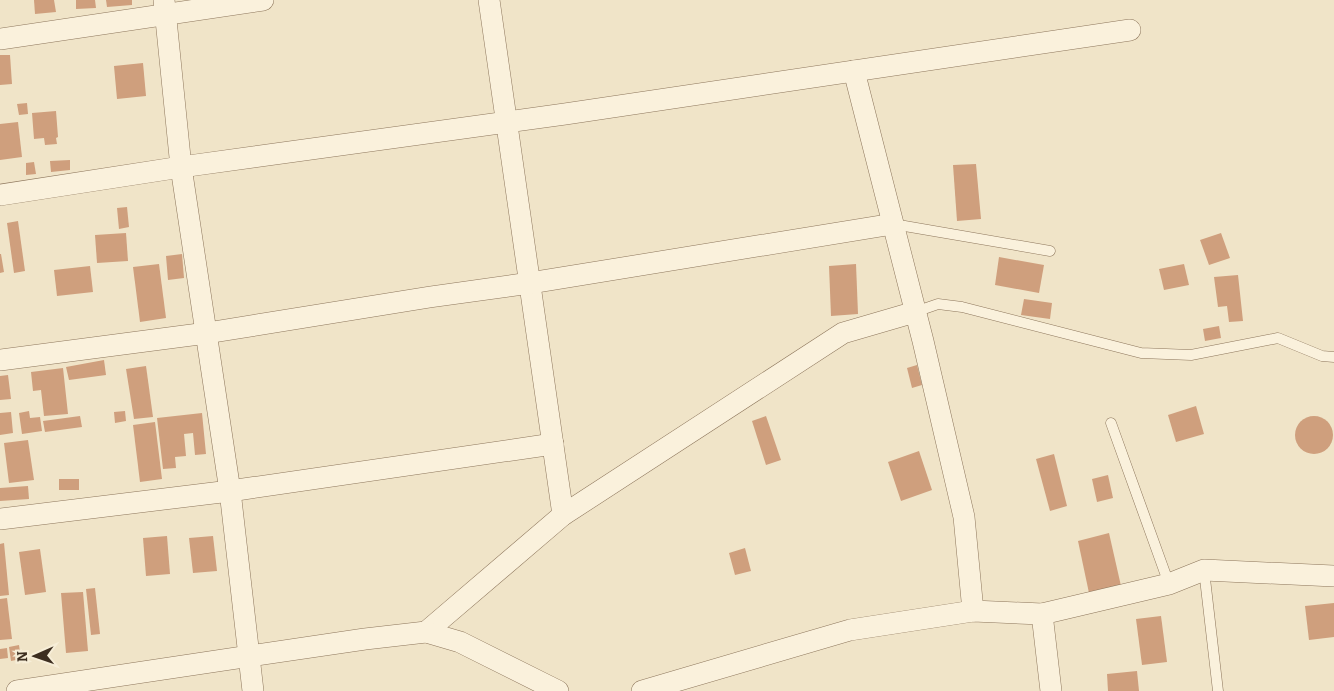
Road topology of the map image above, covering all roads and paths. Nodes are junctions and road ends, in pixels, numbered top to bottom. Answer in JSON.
{"nodes":[{"id":1,"x":262,"y":0,"type":"edge"},
{"id":2,"x":489,"y":0,"type":"edge"},
{"id":3,"x":165,"y":7,"type":"edge"},
{"id":4,"x":1130,"y":30,"type":"dead end"},
{"id":5,"x":0,"y":39,"type":"edge"},
{"id":6,"x":854,"y":71,"type":"junction"},
{"id":7,"x":507,"y":122,"type":"junction"},
{"id":8,"x":181,"y":166,"type":"junction"},
{"id":9,"x":0,"y":195,"type":"edge"},
{"id":10,"x":893,"y":224,"type":"junction"},
{"id":11,"x":1050,"y":251,"type":"dead end"},
{"id":12,"x":530,"y":283,"type":"junction"},
{"id":13,"x":915,"y":312,"type":"junction"},
{"id":14,"x":207,"y":334,"type":"junction"},
{"id":15,"x":1334,"y":357,"type":"edge"},
{"id":16,"x":0,"y":360,"type":"edge"},
{"id":17,"x":1111,"y":424,"type":"dead end"},
{"id":18,"x":553,"y":444,"type":"junction"},
{"id":19,"x":230,"y":491,"type":"junction"},
{"id":20,"x":563,"y":515,"type":"junction"},
{"id":21,"x":0,"y":519,"type":"edge"},
{"id":22,"x":1204,"y":570,"type":"junction"},
{"id":23,"x":1334,"y":576,"type":"edge"},
{"id":24,"x":1169,"y":584,"type":"junction"},
{"id":25,"x":973,"y":610,"type":"junction"},
{"id":26,"x":1042,"y":614,"type":"junction"},
{"id":27,"x":426,"y":632,"type":"junction"},
{"id":28,"x":250,"y":656,"type":"junction"},
{"id":29,"x":17,"y":691,"type":"edge"},
{"id":30,"x":253,"y":691,"type":"edge"},
{"id":31,"x":558,"y":691,"type":"edge"},
{"id":32,"x":642,"y":691,"type":"edge"},
{"id":33,"x":1051,"y":691,"type":"edge"},
{"id":34,"x":1218,"y":691,"type":"edge"}],
"edges":[{"from":1,"to":3,"type":"street"},
{"from":2,"to":7,"type":"street"},
{"from":3,"to":5,"type":"street"},
{"from":3,"to":8,"type":"street"},
{"from":4,"to":6,"type":"street"},
{"from":6,"to":7,"type":"street"},
{"from":6,"to":10,"type":"street"},
{"from":7,"to":8,"type":"street"},
{"from":7,"to":12,"type":"street"},
{"from":8,"to":9,"type":"street"},
{"from":8,"to":14,"type":"street"},
{"from":10,"to":11,"type":"lane"},
{"from":10,"to":12,"type":"street"},
{"from":10,"to":13,"type":"street"},
{"from":12,"to":14,"type":"street"},
{"from":12,"to":18,"type":"street"},
{"from":13,"to":15,"type":"lane"},
{"from":13,"to":20,"type":"street"},
{"from":13,"to":25,"type":"street"},
{"from":14,"to":16,"type":"street"},
{"from":14,"to":19,"type":"street"},
{"from":17,"to":24,"type":"lane"},
{"from":18,"to":19,"type":"street"},
{"from":18,"to":20,"type":"street"},
{"from":19,"to":21,"type":"street"},
{"from":19,"to":28,"type":"street"},
{"from":20,"to":27,"type":"street"},
{"from":22,"to":23,"type":"street"},
{"from":22,"to":24,"type":"street"},
{"from":22,"to":34,"type":"lane"},
{"from":24,"to":26,"type":"street"},
{"from":25,"to":26,"type":"street"},
{"from":25,"to":32,"type":"street"},
{"from":26,"to":33,"type":"street"},
{"from":27,"to":28,"type":"street"},
{"from":27,"to":31,"type":"street"},
{"from":28,"to":29,"type":"street"},
{"from":28,"to":30,"type":"street"}]}
